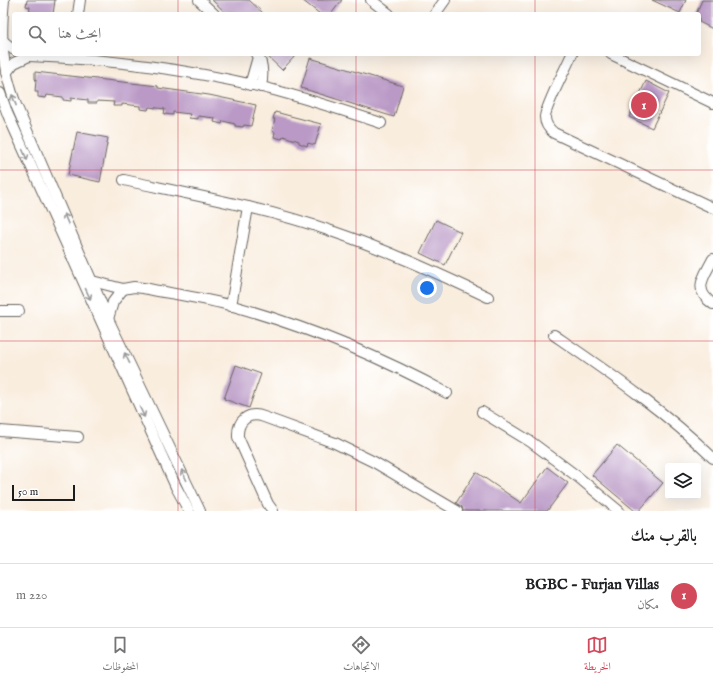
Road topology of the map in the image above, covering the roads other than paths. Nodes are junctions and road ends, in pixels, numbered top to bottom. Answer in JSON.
{"nodes":[{"id":1,"x":4,"y":0,"type":"edge"},
{"id":2,"x":80,"y":0,"type":"edge"},
{"id":3,"x":199,"y":0,"type":"edge"},
{"id":4,"x":371,"y":0,"type":"edge"},
{"id":5,"x":445,"y":0,"type":"edge"},
{"id":6,"x":78,"y":12,"type":"edge"},
{"id":7,"x":212,"y":12,"type":"edge"},
{"id":8,"x":386,"y":12,"type":"edge"},
{"id":9,"x":436,"y":12,"type":"edge"},
{"id":10,"x":2,"y":40,"type":"junction"},
{"id":11,"x":12,"y":48,"type":"edge"},
{"id":12,"x":24,"y":56,"type":"edge"},
{"id":13,"x":76,"y":56,"type":"edge"},
{"id":14,"x":257,"y":56,"type":"edge"},
{"id":15,"x":257,"y":56,"type":"edge"},
{"id":16,"x":571,"y":56,"type":"edge"},
{"id":17,"x":615,"y":56,"type":"edge"},
{"id":18,"x":6,"y":73,"type":"junction"},
{"id":19,"x":250,"y":85,"type":"junction"},
{"id":20,"x":261,"y":87,"type":"junction"},
{"id":21,"x":0,"y":93,"type":"edge"},
{"id":22,"x":713,"y":103,"type":"edge"},
{"id":23,"x":381,"y":123,"type":"dead end"},
{"id":24,"x":124,"y":180,"type":"dead end"},
{"id":25,"x":248,"y":207,"type":"junction"},
{"id":26,"x":713,"y":208,"type":"edge"},
{"id":27,"x":713,"y":259,"type":"edge"},
{"id":28,"x":92,"y":281,"type":"junction"},
{"id":29,"x":123,"y":289,"type":"junction"},
{"id":30,"x":488,"y":296,"type":"dead end"},
{"id":31,"x":713,"y":304,"type":"edge"},
{"id":32,"x":231,"y":306,"type":"junction"},
{"id":33,"x":0,"y":311,"type":"edge"},
{"id":34,"x":19,"y":311,"type":"dead end"},
{"id":35,"x":108,"y":319,"type":"junction"},
{"id":36,"x":554,"y":335,"type":"dead end"},
{"id":37,"x":448,"y":393,"type":"dead end"},
{"id":38,"x":482,"y":412,"type":"dead end"},
{"id":39,"x":0,"y":431,"type":"edge"},
{"id":40,"x":78,"y":436,"type":"dead end"},
{"id":41,"x":713,"y":458,"type":"edge"},
{"id":42,"x":189,"y":511,"type":"edge"},
{"id":43,"x":200,"y":511,"type":"edge"},
{"id":44,"x":274,"y":511,"type":"edge"},
{"id":45,"x":457,"y":511,"type":"edge"},
{"id":46,"x":619,"y":511,"type":"edge"}],
"edges":[{"from":1,"to":10,"type":"street"},
{"from":2,"to":6,"type":"street"},
{"from":3,"to":7,"type":"street"},
{"from":4,"to":8,"type":"street"},
{"from":5,"to":9,"type":"street"},
{"from":10,"to":11,"type":"street"},
{"from":10,"to":18,"type":"street"},
{"from":12,"to":18,"type":"street"},
{"from":13,"to":19,"type":"street"},
{"from":14,"to":19,"type":"street"},
{"from":15,"to":20,"type":"street"},
{"from":16,"to":26,"type":"street"},
{"from":17,"to":22,"type":"street"},
{"from":28,"to":18,"type":"street","one_way":true},
{"from":19,"to":20,"type":"street"},
{"from":20,"to":23,"type":"street"},
{"from":21,"to":42,"type":"street","one_way":true},
{"from":24,"to":25,"type":"street"},
{"from":25,"to":30,"type":"street"},
{"from":25,"to":32,"type":"street"},
{"from":27,"to":31,"type":"street"},
{"from":28,"to":29,"type":"street"},
{"from":28,"to":35,"type":"street"},
{"from":29,"to":32,"type":"street"},
{"from":29,"to":35,"type":"street"},
{"from":32,"to":37,"type":"street"},
{"from":33,"to":34,"type":"street"},
{"from":43,"to":35,"type":"street","one_way":true},
{"from":36,"to":41,"type":"street"},
{"from":38,"to":46,"type":"street"},
{"from":39,"to":40,"type":"street"},
{"from":44,"to":45,"type":"street"}]}
